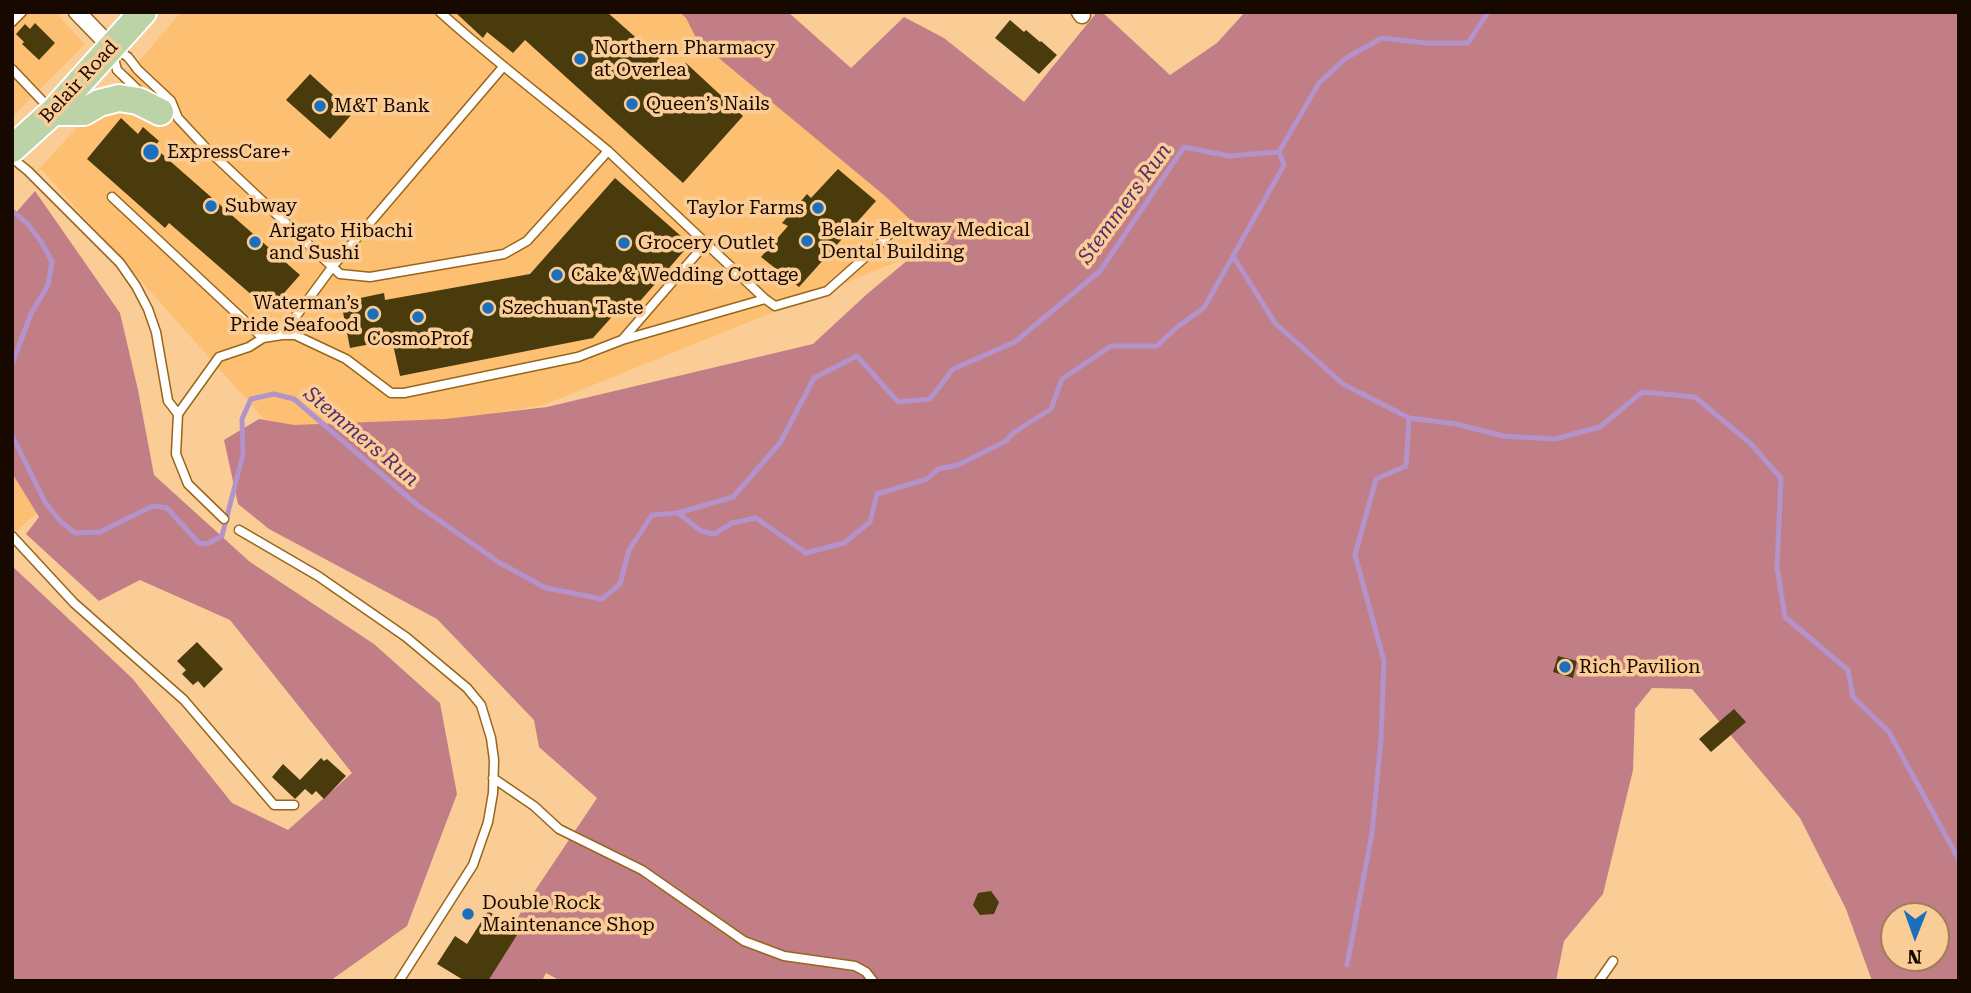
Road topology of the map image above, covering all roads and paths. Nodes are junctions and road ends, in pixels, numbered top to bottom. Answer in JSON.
{"nodes":[{"id":1,"x":22,"y":12,"type":"edge"},
{"id":2,"x":77,"y":12,"type":"edge"},
{"id":3,"x":143,"y":12,"type":"edge"},
{"id":4,"x":440,"y":12,"type":"edge"},
{"id":5,"x":12,"y":22,"type":"edge"},
{"id":6,"x":111,"y":47,"type":"junction"},
{"id":7,"x":503,"y":67,"type":"junction"},
{"id":8,"x":12,"y":69,"type":"edge"},
{"id":9,"x":53,"y":112,"type":"junction"},
{"id":10,"x":169,"y":115,"type":"junction"},
{"id":11,"x":13,"y":148,"type":"edge"},
{"id":12,"x":608,"y":151,"type":"junction"},
{"id":13,"x":112,"y":197,"type":"dead end"},
{"id":14,"x":893,"y":230,"type":"dead end"},
{"id":15,"x":706,"y":243,"type":"junction"},
{"id":16,"x":333,"y":267,"type":"junction"},
{"id":17,"x":765,"y":299,"type":"junction"},
{"id":18,"x":282,"y":335,"type":"junction"},
{"id":19,"x":263,"y":338,"type":"junction"},
{"id":20,"x":622,"y":340,"type":"junction"},
{"id":21,"x":178,"y":414,"type":"junction"},
{"id":22,"x":224,"y":519,"type":"dead end"},
{"id":23,"x":239,"y":530,"type":"dead end"},
{"id":24,"x":12,"y":536,"type":"edge"},
{"id":25,"x":493,"y":778,"type":"junction"},
{"id":26,"x":294,"y":805,"type":"dead end"},
{"id":27,"x":1614,"y":961,"type":"dead end"},
{"id":28,"x":399,"y":981,"type":"edge"},
{"id":29,"x":873,"y":981,"type":"edge"},
{"id":30,"x":1598,"y":981,"type":"edge"}],
"edges":[{"from":1,"to":5,"type":"lane"},
{"from":2,"to":6,"type":"street"},
{"from":3,"to":6,"type":"main road","name":"Belair Road"},
{"from":4,"to":7,"type":"lane"},
{"from":6,"to":9,"type":"main road","name":"Belair Road"},
{"from":6,"to":10,"type":"lane"},
{"from":6,"to":10,"type":"lane"},
{"from":7,"to":12,"type":"lane"},
{"from":7,"to":16,"type":"lane"},
{"from":8,"to":9,"type":"lane"},
{"from":9,"to":10,"type":"main road"},
{"from":9,"to":11,"type":"main road","name":"Belair Road"},
{"from":10,"to":16,"type":"lane"},
{"from":11,"to":21,"type":"lane"},
{"from":12,"to":15,"type":"lane"},
{"from":12,"to":16,"type":"lane"},
{"from":13,"to":19,"type":"lane"},
{"from":14,"to":17,"type":"lane"},
{"from":15,"to":17,"type":"lane"},
{"from":15,"to":20,"type":"lane"},
{"from":16,"to":18,"type":"lane"},
{"from":17,"to":20,"type":"lane"},
{"from":18,"to":19,"type":"lane"},
{"from":18,"to":20,"type":"lane"},
{"from":19,"to":21,"type":"lane"},
{"from":21,"to":22,"type":"lane"},
{"from":23,"to":25,"type":"lane"},
{"from":24,"to":26,"type":"lane"},
{"from":25,"to":28,"type":"lane"},
{"from":25,"to":29,"type":"lane"},
{"from":27,"to":30,"type":"lane"}]}
